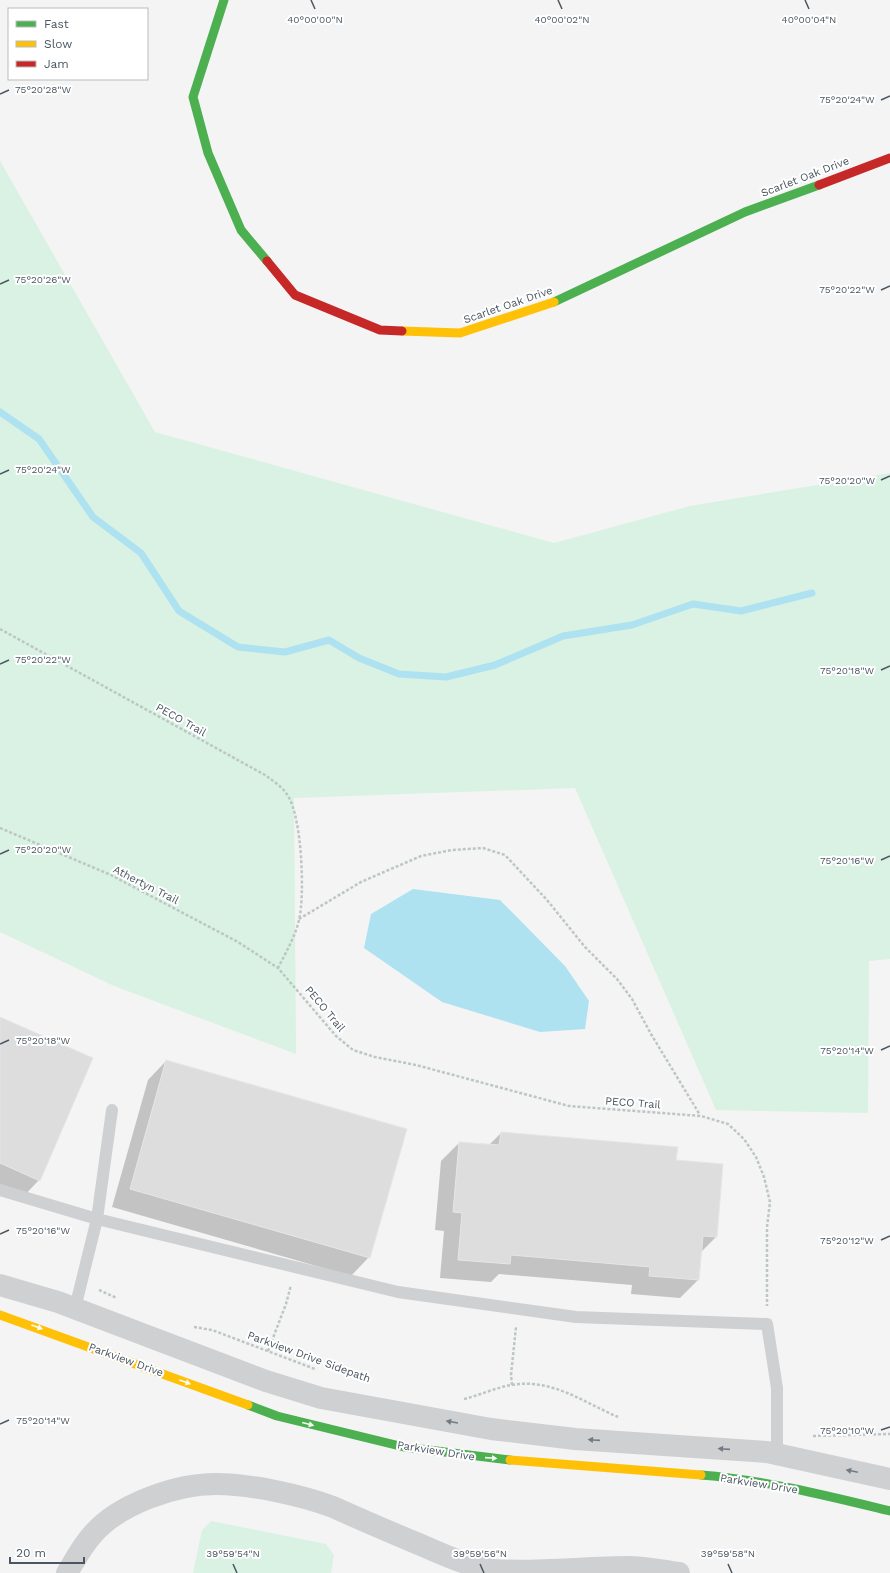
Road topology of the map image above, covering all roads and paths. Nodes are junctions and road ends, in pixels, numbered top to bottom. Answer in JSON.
{"nodes":[{"id":1,"x":224,"y":0,"type":"edge"},
{"id":2,"x":890,"y":158,"type":"edge"},
{"id":3,"x":0,"y":629,"type":"edge"},
{"id":4,"x":0,"y":828,"type":"edge"},
{"id":5,"x":299,"y":919,"type":"junction"},
{"id":6,"x":278,"y":968,"type":"junction"},
{"id":7,"x":112,"y":1110,"type":"dead end"},
{"id":8,"x":701,"y":1116,"type":"junction"},
{"id":9,"x":0,"y":1190,"type":"edge"},
{"id":10,"x":97,"y":1219,"type":"junction"},
{"id":11,"x":295,"y":1267,"type":"junction"},
{"id":12,"x":0,"y":1285,"type":"edge"},
{"id":13,"x":99,"y":1290,"type":"dead end"},
{"id":14,"x":119,"y":1300,"type":"dead end"},
{"id":15,"x":75,"y":1308,"type":"junction"},
{"id":16,"x":519,"y":1309,"type":"junction"},
{"id":17,"x":0,"y":1315,"type":"edge"},
{"id":18,"x":767,"y":1324,"type":"junction"},
{"id":19,"x":191,"y":1326,"type":"dead end"},
{"id":20,"x":66,"y":1338,"type":"junction"},
{"id":21,"x":268,"y":1350,"type":"junction"},
{"id":22,"x":319,"y":1371,"type":"dead end"},
{"id":23,"x":512,"y":1385,"type":"junction"},
{"id":24,"x":463,"y":1399,"type":"dead end"},
{"id":25,"x":621,"y":1418,"type":"dead end"},
{"id":26,"x":890,"y":1434,"type":"edge"},
{"id":27,"x":807,"y":1435,"type":"dead end"},
{"id":28,"x":777,"y":1454,"type":"junction"},
{"id":29,"x":890,"y":1479,"type":"edge"},
{"id":30,"x":771,"y":1485,"type":"junction"},
{"id":31,"x":890,"y":1511,"type":"edge"},
{"id":32,"x":67,"y":1573,"type":"edge"},
{"id":33,"x":679,"y":1573,"type":"edge"}],
"edges":[{"from":1,"to":2,"type":"street","name":"Scarlet Oak Drive"},
{"from":3,"to":5,"type":"path","name":"PECO Trail"},
{"from":4,"to":6,"type":"path","name":"Athertyn Trail"},
{"from":5,"to":6,"type":"path","name":"PECO Trail"},
{"from":5,"to":8,"type":"path"},
{"from":6,"to":8,"type":"path","name":"PECO Trail"},
{"from":7,"to":10,"type":"lane"},
{"from":8,"to":18,"type":"path","name":"PECO Trail"},
{"from":9,"to":10,"type":"lane"},
{"from":10,"to":11,"type":"lane"},
{"from":10,"to":15,"type":"lane"},
{"from":11,"to":16,"type":"lane"},
{"from":11,"to":21,"type":"path"},
{"from":12,"to":15,"type":"street"},
{"from":13,"to":14,"type":"path"},
{"from":15,"to":20,"type":"street"},
{"from":28,"to":15,"type":"street","one_way":true},
{"from":16,"to":18,"type":"lane"},
{"from":16,"to":23,"type":"path"},
{"from":17,"to":20,"type":"street","name":"Parkview Drive","one_way":true},
{"from":18,"to":28,"type":"lane"},
{"from":19,"to":21,"type":"path","name":"Parkview Drive Sidepath"},
{"from":20,"to":30,"type":"street","name":"Parkview Drive","one_way":true},
{"from":21,"to":22,"type":"path","name":"Parkview Drive Sidepath"},
{"from":23,"to":24,"type":"path"},
{"from":23,"to":25,"type":"path"},
{"from":26,"to":27,"type":"path"},
{"from":29,"to":28,"type":"street","one_way":true},
{"from":28,"to":30,"type":"street"},
{"from":30,"to":31,"type":"street","name":"Parkview Drive"},
{"from":32,"to":33,"type":"street"}]}
